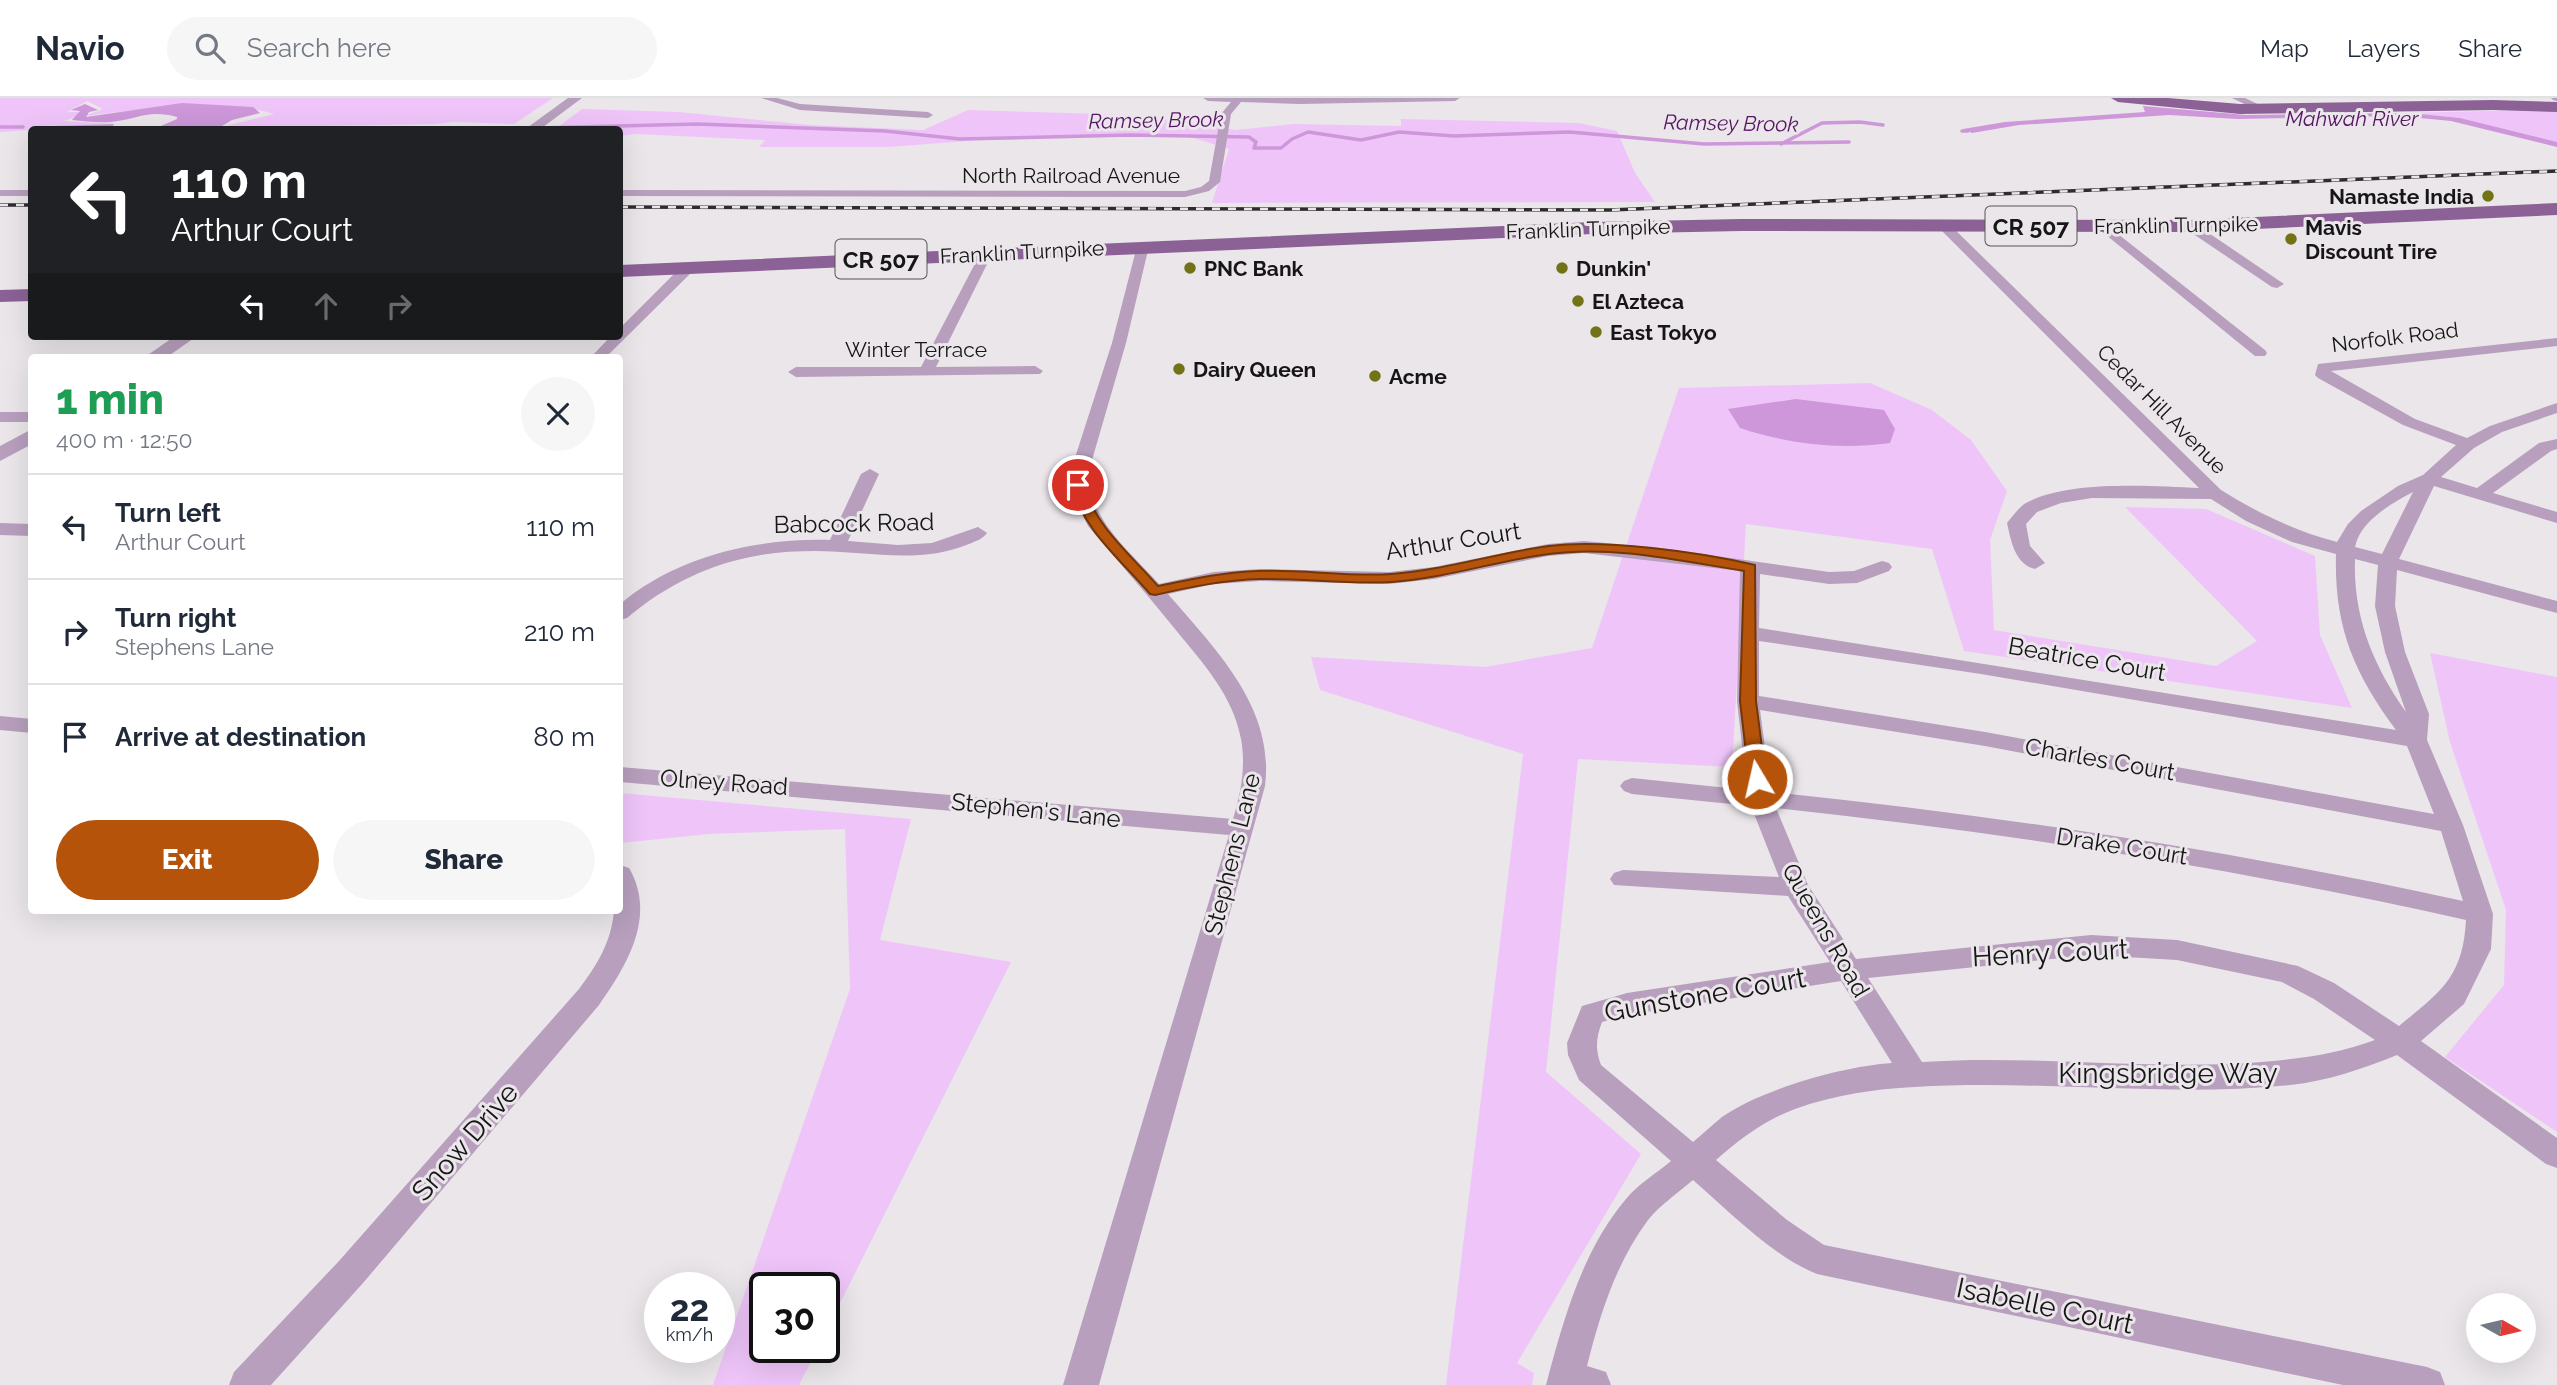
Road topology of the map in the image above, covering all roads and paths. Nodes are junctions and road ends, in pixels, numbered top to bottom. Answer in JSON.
{"nodes":[{"id":1,"x":576,"y":98,"type":"edge"},
{"id":2,"x":766,"y":98,"type":"edge"},
{"id":3,"x":1208,"y":98,"type":"edge"},
{"id":4,"x":1455,"y":98,"type":"edge"},
{"id":5,"x":2118,"y":98,"type":"edge"},
{"id":6,"x":2237,"y":98,"type":"edge"},
{"id":7,"x":1239,"y":99,"type":"edge"},
{"id":8,"x":2557,"y":107,"type":"edge"},
{"id":9,"x":2261,"y":108,"type":"junction"},
{"id":10,"x":928,"y":115,"type":"dead end"},
{"id":11,"x":536,"y":126,"type":"edge"},
{"id":12,"x":0,"y":193,"type":"edge"},
{"id":13,"x":28,"y":193,"type":"edge"},
{"id":14,"x":623,"y":193,"type":"edge"},
{"id":15,"x":2557,"y":209,"type":"edge"},
{"id":16,"x":1943,"y":225,"type":"junction"},
{"id":17,"x":2104,"y":226,"type":"junction"},
{"id":18,"x":2190,"y":226,"type":"junction"},
{"id":19,"x":1143,"y":246,"type":"junction"},
{"id":20,"x":986,"y":254,"type":"junction"},
{"id":21,"x":688,"y":268,"type":"junction"},
{"id":22,"x":623,"y":271,"type":"edge"},
{"id":23,"x":2277,"y":284,"type":"dead end"},
{"id":24,"x":28,"y":295,"type":"edge"},
{"id":25,"x":0,"y":296,"type":"edge"},
{"id":26,"x":623,"y":332,"type":"edge"},
{"id":27,"x":181,"y":340,"type":"edge"},
{"id":28,"x":615,"y":340,"type":"edge"},
{"id":29,"x":2557,"y":342,"type":"edge"},
{"id":30,"x":2260,"y":353,"type":"dead end"},
{"id":31,"x":158,"y":354,"type":"edge"},
{"id":32,"x":601,"y":354,"type":"edge"},
{"id":33,"x":927,"y":370,"type":"junction"},
{"id":34,"x":1035,"y":371,"type":"dead end"},
{"id":35,"x":796,"y":372,"type":"dead end"},
{"id":36,"x":2557,"y":408,"type":"edge"},
{"id":37,"x":0,"y":416,"type":"edge"},
{"id":38,"x":28,"y":417,"type":"edge"},
{"id":39,"x":28,"y":438,"type":"edge"},
{"id":40,"x":2468,"y":444,"type":"junction"},
{"id":41,"x":2557,"y":444,"type":"edge"},
{"id":42,"x":0,"y":455,"type":"edge"},
{"id":43,"x":870,"y":474,"type":"dead end"},
{"id":44,"x":2429,"y":479,"type":"junction"},
{"id":45,"x":2216,"y":494,"type":"junction"},
{"id":46,"x":2479,"y":495,"type":"junction"},
{"id":47,"x":2557,"y":518,"type":"edge"},
{"id":48,"x":0,"y":529,"type":"edge"},
{"id":49,"x":28,"y":530,"type":"edge"},
{"id":50,"x":978,"y":533,"type":"dead end"},
{"id":51,"x":836,"y":545,"type":"junction"},
{"id":52,"x":2346,"y":551,"type":"junction"},
{"id":53,"x":2035,"y":563,"type":"dead end"},
{"id":54,"x":2388,"y":563,"type":"junction"},
{"id":55,"x":1882,"y":567,"type":"dead end"},
{"id":56,"x":1750,"y":568,"type":"junction"},
{"id":57,"x":1155,"y":591,"type":"junction"},
{"id":58,"x":2557,"y":607,"type":"edge"},
{"id":59,"x":623,"y":612,"type":"edge"},
{"id":60,"x":1750,"y":633,"type":"junction"},
{"id":61,"x":1748,"y":701,"type":"junction"},
{"id":62,"x":0,"y":723,"type":"edge"},
{"id":63,"x":28,"y":726,"type":"edge"},
{"id":64,"x":2416,"y":740,"type":"junction"},
{"id":65,"x":623,"y":774,"type":"edge"},
{"id":66,"x":1632,"y":786,"type":"dead end"},
{"id":67,"x":829,"y":790,"type":"joint"},
{"id":68,"x":1760,"y":798,"type":"junction"},
{"id":69,"x":2451,"y":825,"type":"junction"},
{"id":70,"x":1243,"y":828,"type":"junction"},
{"id":71,"x":1623,"y":879,"type":"dead end"},
{"id":72,"x":623,"y":881,"type":"edge"},
{"id":73,"x":1796,"y":887,"type":"junction"},
{"id":74,"x":2480,"y":914,"type":"junction"},
{"id":75,"x":1847,"y":971,"type":"junction"},
{"id":76,"x":2400,"y":1042,"type":"junction"},
{"id":77,"x":1915,"y":1074,"type":"junction"},
{"id":78,"x":2557,"y":1155,"type":"edge"},
{"id":79,"x":1693,"y":1161,"type":"junction"},
{"id":80,"x":1574,"y":1383,"type":"edge"},
{"id":81,"x":247,"y":1385,"type":"edge"},
{"id":82,"x":1081,"y":1385,"type":"edge"},
{"id":83,"x":2427,"y":1385,"type":"edge"}],
"edges":[{"from":1,"to":11,"type":"street"},
{"from":2,"to":10,"type":"street"},
{"from":3,"to":7,"type":"street"},
{"from":4,"to":7,"type":"street"},
{"from":5,"to":9,"type":"main road"},
{"from":6,"to":9,"type":"street"},
{"from":7,"to":14,"type":"street","name":"North Railroad Avenue"},
{"from":8,"to":9,"type":"main road"},
{"from":12,"to":13,"type":"street"},
{"from":15,"to":18,"type":"main road","name":"Franklin Turnpike","number":"CR 507"},
{"from":16,"to":17,"type":"main road","name":"Franklin Turnpike","number":"CR 507"},
{"from":16,"to":19,"type":"main road","name":"Franklin Turnpike","number":"CR 507"},
{"from":16,"to":45,"type":"street","name":"Cedar Hill Avenue"},
{"from":17,"to":18,"type":"main road","name":"Franklin Turnpike","number":"CR 507"},
{"from":17,"to":30,"type":"street"},
{"from":18,"to":23,"type":"street"},
{"from":19,"to":20,"type":"main road","name":"Franklin Turnpike","number":"CR 507"},
{"from":19,"to":57,"type":"street","name":"Stephens Lane"},
{"from":20,"to":21,"type":"main road","name":"Franklin Turnpike","number":"CR 507"},
{"from":20,"to":33,"type":"street"},
{"from":21,"to":22,"type":"main road","name":"Franklin Turnpike","number":"CR 507"},
{"from":21,"to":26,"type":"street"},
{"from":24,"to":25,"type":"main road"},
{"from":27,"to":31,"type":"street"},
{"from":28,"to":32,"type":"street"},
{"from":29,"to":40,"type":"street","name":"Norfolk Road"},
{"from":33,"to":34,"type":"street","name":"Winter Terrace"},
{"from":33,"to":35,"type":"street","name":"Winter Terrace"},
{"from":36,"to":40,"type":"street"},
{"from":37,"to":38,"type":"street"},
{"from":39,"to":42,"type":"street"},
{"from":40,"to":44,"type":"street"},
{"from":41,"to":46,"type":"street"},
{"from":43,"to":51,"type":"street"},
{"from":44,"to":46,"type":"street"},
{"from":44,"to":52,"type":"street"},
{"from":44,"to":54,"type":"street"},
{"from":45,"to":52,"type":"street","name":"Cedar Hill Avenue"},
{"from":45,"to":53,"type":"street"},
{"from":46,"to":47,"type":"street"},
{"from":48,"to":49,"type":"street"},
{"from":50,"to":51,"type":"street","name":"Babcock Road"},
{"from":51,"to":59,"type":"street","name":"Babcock Road"},
{"from":52,"to":54,"type":"street","name":"Cedar Hill Avenue"},
{"from":52,"to":64,"type":"street"},
{"from":54,"to":58,"type":"street","name":"Cedar Hill Avenue"},
{"from":54,"to":64,"type":"street","name":"Kingsbridge Way"},
{"from":55,"to":56,"type":"street","name":"Arthur Court"},
{"from":56,"to":57,"type":"street","name":"Arthur Court"},
{"from":56,"to":60,"type":"street","name":"Queens Road"},
{"from":57,"to":70,"type":"street","name":"Stephens Lane"},
{"from":60,"to":61,"type":"street","name":"Queens Road"},
{"from":60,"to":64,"type":"street","name":"Beatrice Court"},
{"from":61,"to":68,"type":"street","name":"Queens Road"},
{"from":61,"to":69,"type":"street","name":"Charles Court"},
{"from":62,"to":63,"type":"street"},
{"from":64,"to":69,"type":"street","name":"Kingsbridge Way"},
{"from":65,"to":67,"type":"street","name":"Olney Road"},
{"from":66,"to":68,"type":"street","name":"Drake Court"},
{"from":67,"to":70,"type":"street","name":"Stephen's Lane"},
{"from":68,"to":73,"type":"street","name":"Queens Road"},
{"from":68,"to":74,"type":"street","name":"Drake Court"},
{"from":69,"to":74,"type":"street","name":"Kingsbridge Way"},
{"from":70,"to":82,"type":"street","name":"Stephens Lane"},
{"from":71,"to":73,"type":"street"},
{"from":72,"to":81,"type":"street","name":"Snow Drive"},
{"from":73,"to":75,"type":"street","name":"Queens Road"},
{"from":74,"to":76,"type":"street","name":"Kingsbridge Way"},
{"from":75,"to":76,"type":"street","name":"Henry Court"},
{"from":75,"to":77,"type":"street","name":"Queens Road"},
{"from":75,"to":79,"type":"street","name":"Gunstone Court"},
{"from":76,"to":77,"type":"street","name":"Kingsbridge Way"},
{"from":76,"to":78,"type":"street","name":"Henry Court"},
{"from":77,"to":79,"type":"street","name":"Kingsbridge Way"},
{"from":79,"to":80,"type":"street","name":"Kingsbridge Way"},
{"from":79,"to":83,"type":"street","name":"Isabelle Court"}]}
